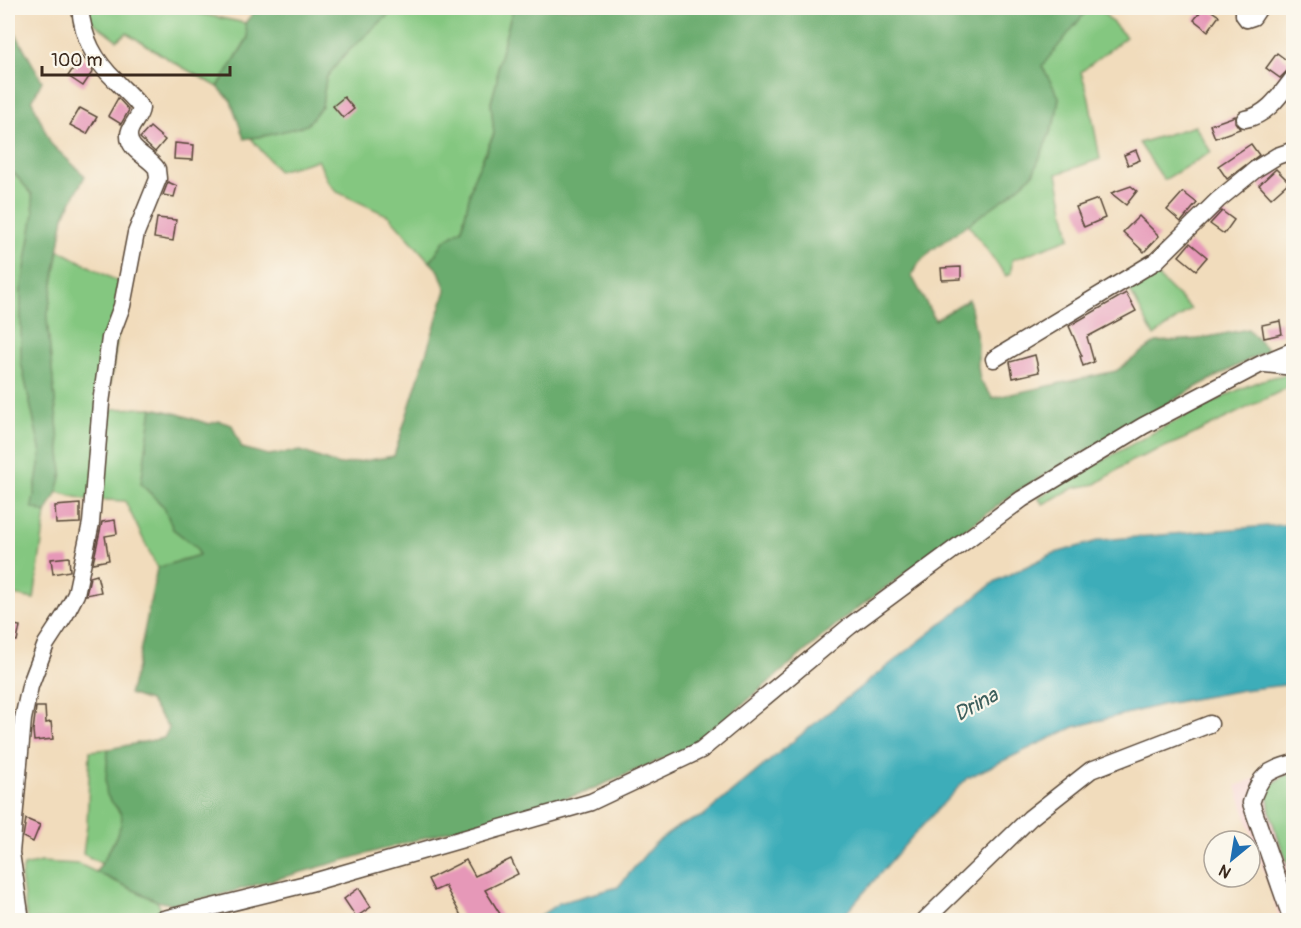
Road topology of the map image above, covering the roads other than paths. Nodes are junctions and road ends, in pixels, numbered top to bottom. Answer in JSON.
{"nodes":[{"id":1,"x":80,"y":8,"type":"edge"},
{"id":2,"x":1244,"y":8,"type":"edge"},
{"id":3,"x":1259,"y":8,"type":"edge"},
{"id":4,"x":1293,"y":77,"type":"edge"},
{"id":5,"x":1245,"y":119,"type":"dead end"},
{"id":6,"x":1293,"y":150,"type":"edge"},
{"id":7,"x":1293,"y":350,"type":"edge"},
{"id":8,"x":994,"y":359,"type":"dead end"},
{"id":9,"x":1261,"y":364,"type":"junction"},
{"id":10,"x":1293,"y":367,"type":"edge"},
{"id":11,"x":1210,"y":724,"type":"dead end"},
{"id":12,"x":1293,"y":763,"type":"edge"},
{"id":13,"x":10,"y":874,"type":"edge"},
{"id":14,"x":21,"y":921,"type":"edge"},
{"id":15,"x":160,"y":921,"type":"edge"},
{"id":16,"x":925,"y":921,"type":"edge"},
{"id":17,"x":1292,"y":921,"type":"edge"}],
"edges":[{"from":1,"to":13,"type":"street"},
{"from":2,"to":3,"type":"street"},
{"from":4,"to":5,"type":"street"},
{"from":6,"to":8,"type":"street"},
{"from":7,"to":9,"type":"street"},
{"from":9,"to":10,"type":"street"},
{"from":9,"to":15,"type":"street"},
{"from":11,"to":16,"type":"street"},
{"from":12,"to":17,"type":"street"},
{"from":13,"to":14,"type":"street"}]}
